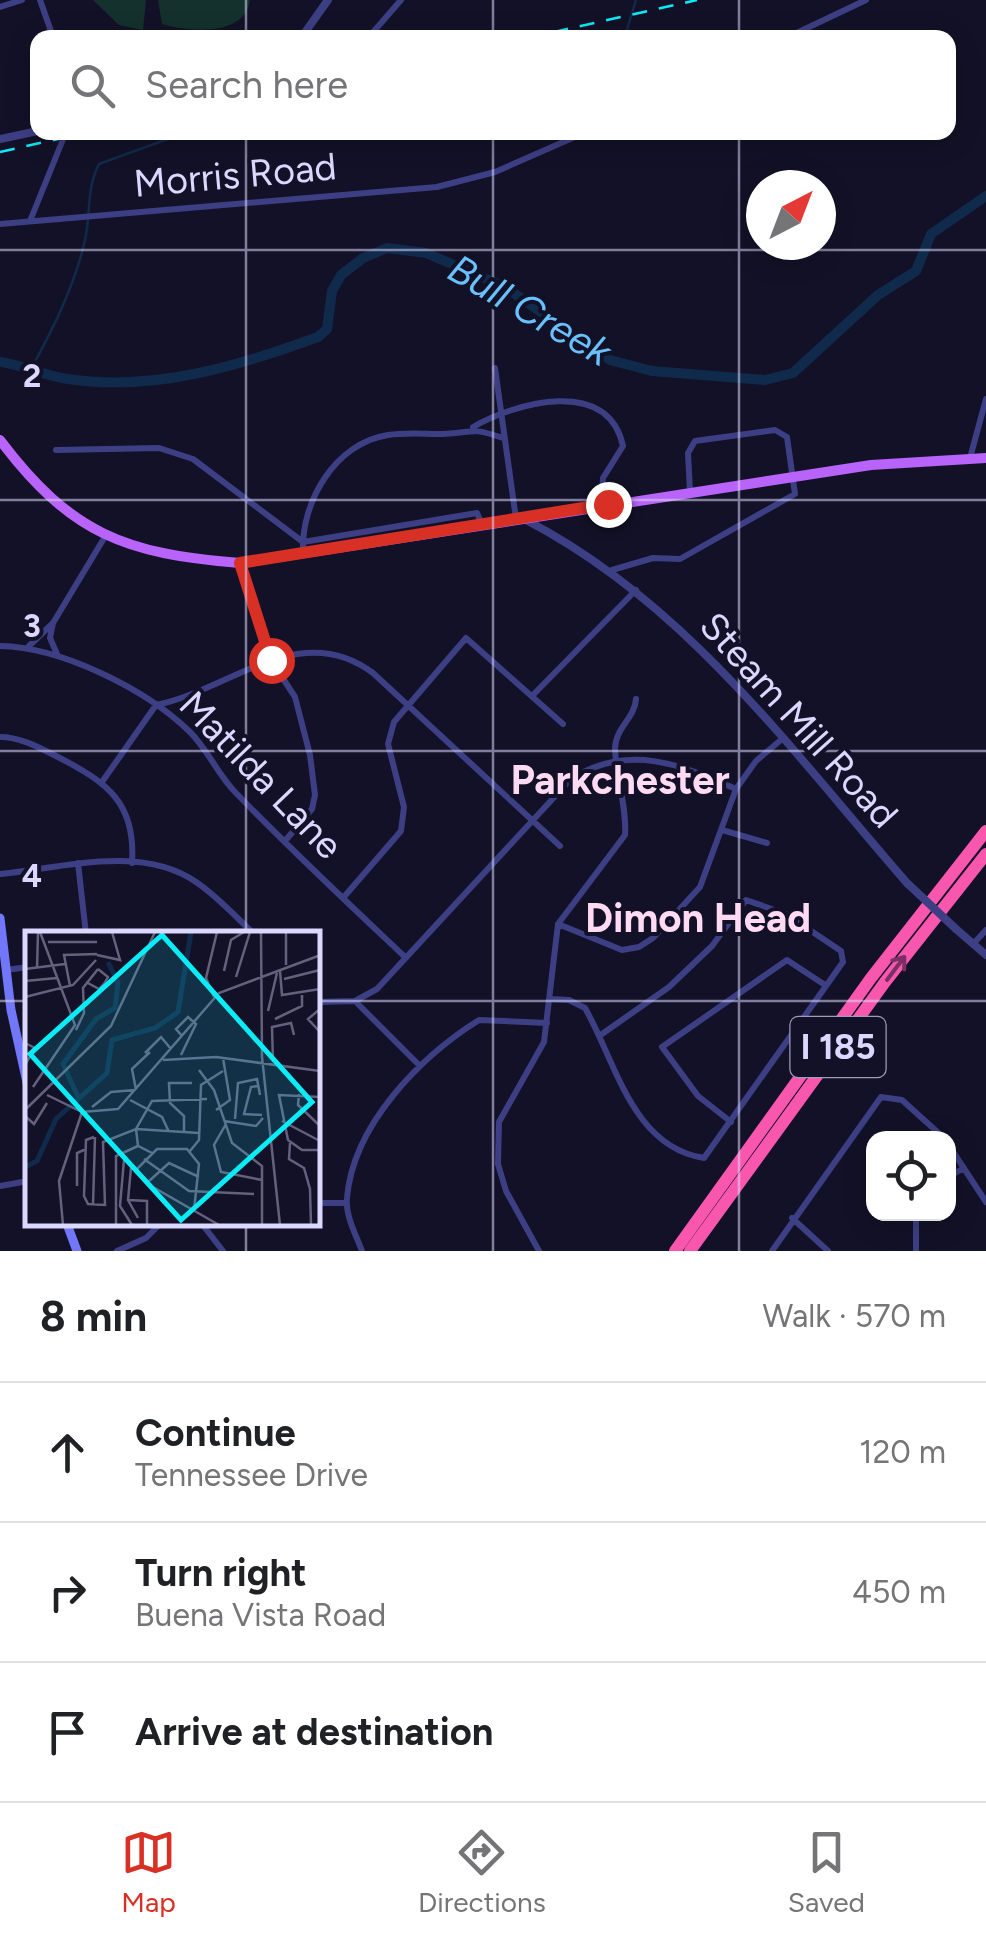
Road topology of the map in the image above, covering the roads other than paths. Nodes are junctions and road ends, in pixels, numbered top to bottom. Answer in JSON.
{"nodes":[{"id":1,"x":22,"y":0,"type":"edge"},
{"id":2,"x":40,"y":0,"type":"edge"},
{"id":3,"x":328,"y":0,"type":"edge"},
{"id":4,"x":401,"y":0,"type":"edge"},
{"id":5,"x":866,"y":0,"type":"edge"},
{"id":6,"x":0,"y":7,"type":"edge"},
{"id":7,"x":51,"y":30,"type":"edge"},
{"id":8,"x":307,"y":30,"type":"edge"},
{"id":9,"x":375,"y":30,"type":"edge"},
{"id":10,"x":803,"y":30,"type":"edge"},
{"id":11,"x":30,"y":133,"type":"edge"},
{"id":12,"x":0,"y":139,"type":"edge"},
{"id":13,"x":63,"y":140,"type":"edge"},
{"id":14,"x":568,"y":140,"type":"edge"},
{"id":15,"x":30,"y":221,"type":"junction"},
{"id":16,"x":0,"y":224,"type":"edge"},
{"id":17,"x":495,"y":368,"type":"dead end"},
{"id":18,"x":986,"y":399,"type":"edge"},
{"id":19,"x":504,"y":409,"type":"junction"},
{"id":20,"x":472,"y":427,"type":"junction"},
{"id":21,"x":503,"y":438,"type":"junction"},
{"id":22,"x":0,"y":440,"type":"edge"},
{"id":23,"x":56,"y":450,"type":"dead end"},
{"id":24,"x":13,"y":457,"type":"junction"},
{"id":25,"x":985,"y":459,"type":"edge"},
{"id":26,"x":970,"y":460,"type":"junction"},
{"id":27,"x":0,"y":463,"type":"edge"},
{"id":28,"x":792,"y":479,"type":"junction"},
{"id":29,"x":690,"y":492,"type":"junction"},
{"id":30,"x":601,"y":505,"type":"junction"},
{"id":31,"x":550,"y":516,"type":"junction"},
{"id":32,"x":521,"y":520,"type":"junction"},
{"id":33,"x":106,"y":534,"type":"junction"},
{"id":34,"x":559,"y":537,"type":"junction"},
{"id":35,"x":303,"y":547,"type":"junction"},
{"id":36,"x":240,"y":563,"type":"junction"},
{"id":37,"x":612,"y":570,"type":"junction"},
{"id":38,"x":636,"y":590,"type":"junction"},
{"id":39,"x":53,"y":623,"type":"junction"},
{"id":40,"x":0,"y":646,"type":"edge"},
{"id":41,"x":29,"y":646,"type":"junction"},
{"id":42,"x":57,"y":655,"type":"junction"},
{"id":43,"x":271,"y":660,"type":"junction"},
{"id":44,"x":532,"y":696,"type":"junction"},
{"id":45,"x":636,"y":700,"type":"dead end"},
{"id":46,"x":156,"y":705,"type":"junction"},
{"id":47,"x":407,"y":705,"type":"junction"},
{"id":48,"x":563,"y":724,"type":"dead end"},
{"id":49,"x":0,"y":737,"type":"edge"},
{"id":50,"x":782,"y":739,"type":"junction"},
{"id":51,"x":617,"y":762,"type":"junction"},
{"id":52,"x":102,"y":782,"type":"junction"},
{"id":53,"x":736,"y":790,"type":"junction"},
{"id":54,"x":532,"y":820,"type":"junction"},
{"id":55,"x":722,"y":830,"type":"junction"},
{"id":56,"x":986,"y":831,"type":"edge"},
{"id":57,"x":284,"y":841,"type":"junction"},
{"id":58,"x":767,"y":843,"type":"dead end"},
{"id":59,"x":560,"y":846,"type":"dead end"},
{"id":60,"x":986,"y":854,"type":"edge"},
{"id":61,"x":78,"y":863,"type":"junction"},
{"id":62,"x":132,"y":863,"type":"junction"},
{"id":63,"x":0,"y":874,"type":"edge"},
{"id":64,"x":343,"y":898,"type":"junction"},
{"id":65,"x":0,"y":918,"type":"edge"},
{"id":66,"x":558,"y":924,"type":"junction"},
{"id":67,"x":986,"y":930,"type":"edge"},
{"id":68,"x":86,"y":931,"type":"edge"},
{"id":69,"x":251,"y":931,"type":"edge"},
{"id":70,"x":974,"y":944,"type":"junction"},
{"id":71,"x":986,"y":956,"type":"edge"},
{"id":72,"x":406,"y":958,"type":"junction"},
{"id":73,"x":25,"y":967,"type":"edge"},
{"id":74,"x":6,"y":970,"type":"junction"},
{"id":75,"x":825,"y":985,"type":"junction"},
{"id":76,"x":550,"y":999,"type":"junction"},
{"id":77,"x":354,"y":1001,"type":"junction"},
{"id":78,"x":320,"y":1002,"type":"edge"},
{"id":79,"x":547,"y":1023,"type":"junction"},
{"id":80,"x":602,"y":1034,"type":"junction"},
{"id":81,"x":420,"y":1066,"type":"junction"},
{"id":82,"x":25,"y":1071,"type":"edge"},
{"id":83,"x":731,"y":1122,"type":"junction"},
{"id":84,"x":935,"y":1131,"type":"edge"},
{"id":85,"x":956,"y":1156,"type":"edge"},
{"id":86,"x":964,"y":1168,"type":"junction"},
{"id":87,"x":956,"y":1172,"type":"edge"},
{"id":88,"x":25,"y":1182,"type":"edge"},
{"id":89,"x":0,"y":1186,"type":"edge"},
{"id":90,"x":986,"y":1202,"type":"edge"},
{"id":91,"x":320,"y":1203,"type":"edge"},
{"id":92,"x":346,"y":1203,"type":"junction"},
{"id":93,"x":792,"y":1218,"type":"junction"},
{"id":94,"x":916,"y":1221,"type":"edge"},
{"id":95,"x":68,"y":1226,"type":"edge"},
{"id":96,"x":158,"y":1226,"type":"edge"},
{"id":97,"x":204,"y":1226,"type":"edge"},
{"id":98,"x":77,"y":1251,"type":"edge"},
{"id":99,"x":117,"y":1251,"type":"edge"},
{"id":100,"x":223,"y":1251,"type":"edge"},
{"id":101,"x":362,"y":1251,"type":"edge"},
{"id":102,"x":539,"y":1251,"type":"edge"},
{"id":103,"x":675,"y":1251,"type":"edge"},
{"id":104,"x":690,"y":1251,"type":"edge"},
{"id":105,"x":772,"y":1251,"type":"edge"},
{"id":106,"x":828,"y":1251,"type":"edge"},
{"id":107,"x":916,"y":1251,"type":"edge"}],
"edges":[{"from":1,"to":6,"type":"street"},
{"from":2,"to":7,"type":"street"},
{"from":3,"to":8,"type":"street"},
{"from":4,"to":9,"type":"street"},
{"from":5,"to":10,"type":"street"},
{"from":11,"to":12,"type":"street"},
{"from":13,"to":15,"type":"street"},
{"from":14,"to":15,"type":"street","name":"Morris Road"},
{"from":15,"to":16,"type":"street","name":"Morris Road"},
{"from":17,"to":19,"type":"street"},
{"from":18,"to":26,"type":"street"},
{"from":19,"to":20,"type":"street"},
{"from":19,"to":21,"type":"street"},
{"from":19,"to":30,"type":"street"},
{"from":20,"to":21,"type":"street"},
{"from":20,"to":35,"type":"street"},
{"from":21,"to":32,"type":"street"},
{"from":22,"to":24,"type":"main road"},
{"from":23,"to":35,"type":"street"},
{"from":24,"to":27,"type":"main road"},
{"from":24,"to":33,"type":"main road"},
{"from":25,"to":26,"type":"main road"},
{"from":26,"to":28,"type":"main road"},
{"from":28,"to":29,"type":"main road"},
{"from":28,"to":29,"type":"street"},
{"from":28,"to":37,"type":"street"},
{"from":29,"to":30,"type":"main road"},
{"from":30,"to":31,"type":"main road"},
{"from":31,"to":32,"type":"main road"},
{"from":31,"to":34,"type":"street"},
{"from":32,"to":34,"type":"street","name":"Steam Mill Road"},
{"from":32,"to":35,"type":"main road"},
{"from":33,"to":36,"type":"main road"},
{"from":33,"to":39,"type":"street"},
{"from":34,"to":37,"type":"street","name":"Steam Mill Road"},
{"from":35,"to":36,"type":"main road"},
{"from":36,"to":43,"type":"street"},
{"from":37,"to":38,"type":"street","name":"Steam Mill Road"},
{"from":38,"to":44,"type":"street"},
{"from":38,"to":50,"type":"street","name":"Steam Mill Road"},
{"from":39,"to":41,"type":"street"},
{"from":39,"to":42,"type":"street"},
{"from":40,"to":41,"type":"street","name":"Matilda Lane"},
{"from":41,"to":42,"type":"street","name":"Matilda Lane"},
{"from":42,"to":46,"type":"street","name":"Matilda Lane"},
{"from":43,"to":46,"type":"street"},
{"from":43,"to":47,"type":"street"},
{"from":43,"to":57,"type":"street"},
{"from":44,"to":47,"type":"street"},
{"from":44,"to":48,"type":"street"},
{"from":45,"to":51,"type":"street"},
{"from":46,"to":52,"type":"street"},
{"from":46,"to":57,"type":"street","name":"Matilda Lane"},
{"from":47,"to":54,"type":"street"},
{"from":47,"to":64,"type":"street"},
{"from":49,"to":52,"type":"street"},
{"from":50,"to":53,"type":"street"},
{"from":50,"to":70,"type":"street","name":"Steam Mill Road","bridge":true},
{"from":51,"to":53,"type":"street"},
{"from":51,"to":54,"type":"street"},
{"from":51,"to":66,"type":"street"},
{"from":52,"to":62,"type":"street"},
{"from":53,"to":55,"type":"street"},
{"from":54,"to":59,"type":"street"},
{"from":54,"to":72,"type":"street"},
{"from":55,"to":58,"type":"street"},
{"from":55,"to":66,"type":"street"},
{"from":56,"to":103,"type":"highway","number":"I 185"},
{"from":57,"to":64,"type":"street","name":"Matilda Lane"},
{"from":104,"to":60,"type":"highway","number":"I 185","one_way":true},
{"from":61,"to":62,"type":"street"},
{"from":61,"to":63,"type":"street"},
{"from":61,"to":68,"type":"street"},
{"from":62,"to":69,"type":"street"},
{"from":64,"to":72,"type":"street","name":"Matilda Lane"},
{"from":65,"to":74,"type":"main road"},
{"from":66,"to":76,"type":"street"},
{"from":67,"to":70,"type":"street"},
{"from":70,"to":71,"type":"street","name":"Steam Mill Road"},
{"from":72,"to":77,"type":"street"},
{"from":73,"to":74,"type":"street"},
{"from":74,"to":82,"type":"main road"},
{"from":75,"to":80,"type":"street"},
{"from":75,"to":83,"type":"street"},
{"from":75,"to":83,"type":"street"},
{"from":76,"to":79,"type":"street"},
{"from":76,"to":80,"type":"street"},
{"from":77,"to":78,"type":"street"},
{"from":77,"to":81,"type":"street"},
{"from":79,"to":81,"type":"street"},
{"from":79,"to":102,"type":"street"},
{"from":80,"to":83,"type":"street"},
{"from":81,"to":92,"type":"street"},
{"from":84,"to":93,"type":"street"},
{"from":85,"to":86,"type":"street"},
{"from":86,"to":87,"type":"street"},
{"from":86,"to":90,"type":"street"},
{"from":88,"to":89,"type":"street"},
{"from":91,"to":92,"type":"street"},
{"from":92,"to":101,"type":"street"},
{"from":93,"to":105,"type":"street"},
{"from":93,"to":106,"type":"street"},
{"from":94,"to":107,"type":"street"},
{"from":95,"to":98,"type":"main road"},
{"from":96,"to":99,"type":"street"},
{"from":97,"to":100,"type":"street"}]}
